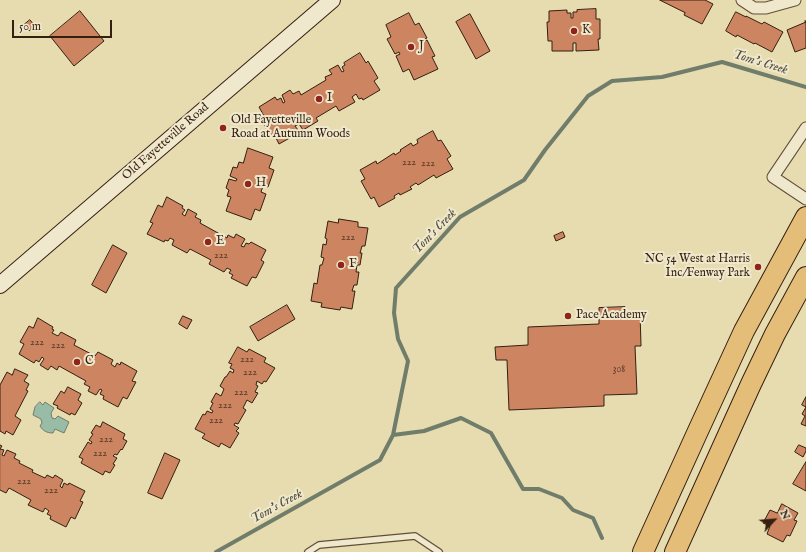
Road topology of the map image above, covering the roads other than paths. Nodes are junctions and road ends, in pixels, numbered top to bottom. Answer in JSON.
{"nodes":[{"id":1,"x":332,"y":0,"type":"edge"},
{"id":2,"x":742,"y":0,"type":"edge"},
{"id":3,"x":795,"y":0,"type":"edge"},
{"id":4,"x":806,"y":128,"type":"edge"},
{"id":5,"x":806,"y":199,"type":"edge"},
{"id":6,"x":806,"y":218,"type":"edge"},
{"id":7,"x":806,"y":277,"type":"edge"},
{"id":8,"x":0,"y":285,"type":"edge"},
{"id":9,"x":308,"y":552,"type":"edge"},
{"id":10,"x":439,"y":552,"type":"edge"},
{"id":11,"x":643,"y":552,"type":"edge"},
{"id":12,"x":675,"y":552,"type":"edge"}],
"edges":[{"from":1,"to":8,"type":"street","name":"Old Fayetteville Road"},
{"from":2,"to":3,"type":"street"},
{"from":4,"to":5,"type":"street"},
{"from":6,"to":11,"type":"highway"},
{"from":7,"to":12,"type":"highway"},
{"from":9,"to":10,"type":"lane"}]}
